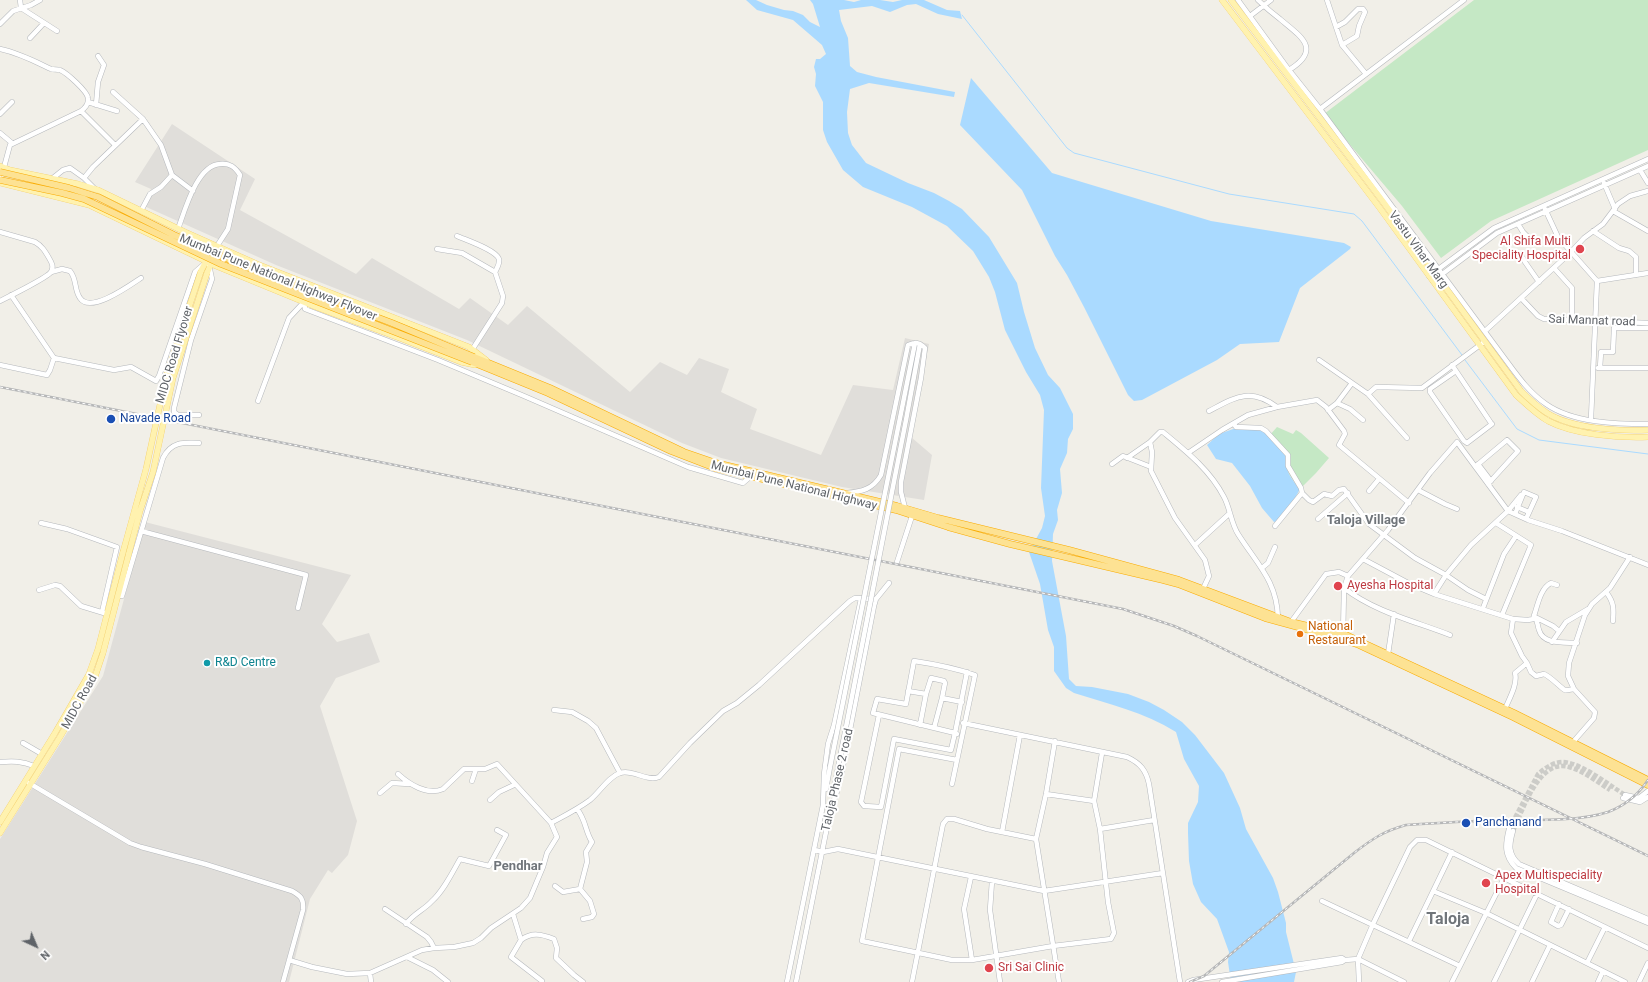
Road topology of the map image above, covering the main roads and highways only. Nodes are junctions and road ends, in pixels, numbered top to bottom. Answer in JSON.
{"nodes":[{"id":1,"x":1222,"y":0,"type":"edge"},
{"id":2,"x":1231,"y":0,"type":"edge"},
{"id":3,"x":2,"y":169,"type":"edge"},
{"id":4,"x":0,"y":180,"type":"edge"},
{"id":5,"x":0,"y":184,"type":"edge"},
{"id":6,"x":217,"y":246,"type":"junction"},
{"id":7,"x":208,"y":264,"type":"junction"},
{"id":8,"x":473,"y":359,"type":"junction"},
{"id":9,"x":488,"y":365,"type":"junction"},
{"id":10,"x":1648,"y":430,"type":"edge"},
{"id":11,"x":1648,"y":437,"type":"edge"},
{"id":12,"x":913,"y":514,"type":"junction"},
{"id":13,"x":125,"y":554,"type":"junction"},
{"id":14,"x":1202,"y":591,"type":"junction"},
{"id":15,"x":107,"y":614,"type":"junction"},
{"id":16,"x":1278,"y":620,"type":"junction"},
{"id":17,"x":1343,"y":637,"type":"junction"},
{"id":18,"x":1648,"y":780,"type":"edge"},
{"id":19,"x":28,"y":783,"type":"junction"},
{"id":20,"x":1648,"y":785,"type":"edge"},
{"id":21,"x":0,"y":822,"type":"edge"},
{"id":22,"x":0,"y":833,"type":"edge"}],
"edges":[{"from":1,"to":11,"type":"main road"},
{"from":2,"to":10,"type":"main road","name":"Vastu Vihar Marg"},
{"from":3,"to":6,"type":"main road"},
{"from":3,"to":8,"type":"highway","name":"Mumbai Pune National Highway Flyover","bridge":true},
{"from":4,"to":8,"type":"highway","name":"Mumbai Pune National Highway Flyover","bridge":true},
{"from":5,"to":7,"type":"main road"},
{"from":6,"to":7,"type":"main road","name":"MIDC Road Flyover"},
{"from":6,"to":9,"type":"main road"},
{"from":7,"to":9,"type":"main road"},
{"from":7,"to":13,"type":"main road","name":"MIDC Road Flyover","bridge":true},
{"from":8,"to":9,"type":"highway","name":"Mumbai Pune National Highway Flyover"},
{"from":9,"to":12,"type":"highway","name":"Mumbai Pune National Highway"},
{"from":9,"to":12,"type":"highway","name":"Mumbai Pune National Highway"},
{"from":12,"to":14,"type":"highway","name":"Mumbai Pune National Highway"},
{"from":12,"to":14,"type":"highway","name":"Mumbai Pune National Highway"},
{"from":13,"to":15,"type":"main road","name":"MIDC Road"},
{"from":13,"to":15,"type":"main road","name":"MIDC Road"},
{"from":14,"to":16,"type":"highway"},
{"from":15,"to":19,"type":"main road","name":"MIDC Road"},
{"from":15,"to":19,"type":"main road","name":"MIDC Road"},
{"from":16,"to":17,"type":"highway"},
{"from":16,"to":17,"type":"highway"},
{"from":17,"to":18,"type":"highway"},
{"from":17,"to":20,"type":"highway"},
{"from":19,"to":21,"type":"main road","name":"MIDC Road"},
{"from":19,"to":22,"type":"main road","name":"MIDC Road"}]}
